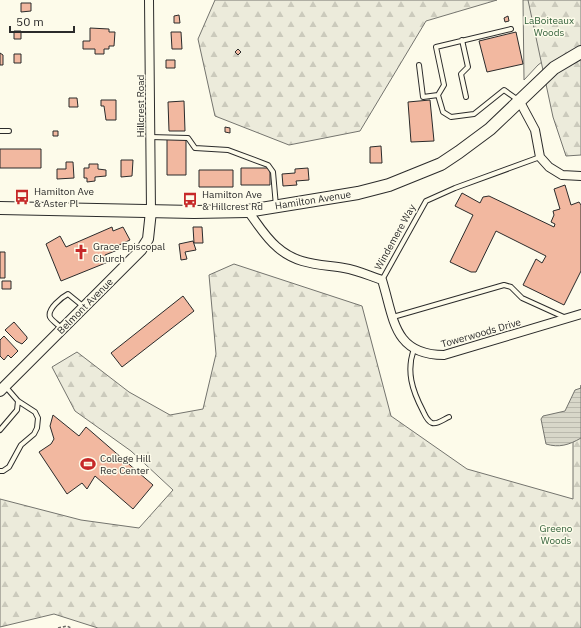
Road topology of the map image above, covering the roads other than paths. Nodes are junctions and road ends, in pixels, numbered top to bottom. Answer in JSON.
{"nodes":[{"id":1,"x":149,"y":0,"type":"edge"},
{"id":2,"x":511,"y":29,"type":"dead end"},
{"id":3,"x":462,"y":40,"type":"junction"},
{"id":4,"x":581,"y":52,"type":"edge"},
{"id":5,"x":419,"y":66,"type":"dead end"},
{"id":6,"x":438,"y":95,"type":"junction"},
{"id":7,"x":466,"y":97,"type":"dead end"},
{"id":8,"x":520,"y":102,"type":"junction"},
{"id":9,"x":0,"y":131,"type":"edge"},
{"id":10,"x":9,"y":131,"type":"dead end"},
{"id":11,"x":150,"y":136,"type":"junction"},
{"id":12,"x":540,"y":157,"type":"junction"},
{"id":13,"x":581,"y":176,"type":"edge"},
{"id":14,"x":276,"y":206,"type":"junction"},
{"id":15,"x":0,"y":208,"type":"edge"},
{"id":16,"x":150,"y":211,"type":"junction"},
{"id":17,"x":248,"y":211,"type":"junction"},
{"id":18,"x":382,"y":280,"type":"junction"},
{"id":19,"x":84,"y":307,"type":"junction"},
{"id":20,"x":581,"y":314,"type":"edge"},
{"id":21,"x":393,"y":317,"type":"junction"},
{"id":22,"x":566,"y":318,"type":"junction"},
{"id":23,"x":62,"y":329,"type":"junction"},
{"id":24,"x":415,"y":348,"type":"junction"},
{"id":25,"x":3,"y":388,"type":"edge"},
{"id":26,"x":18,"y":400,"type":"junction"},
{"id":27,"x":449,"y":417,"type":"dead end"},
{"id":28,"x":0,"y":430,"type":"edge"},
{"id":29,"x":0,"y":471,"type":"edge"}],
"edges":[{"from":1,"to":11,"type":"street","name":"Hillcrest Road"},
{"from":2,"to":3,"type":"lane"},
{"from":3,"to":6,"type":"lane"},
{"from":3,"to":7,"type":"lane"},
{"from":4,"to":8,"type":"main road","name":"Hamilton Avenue"},
{"from":5,"to":6,"type":"lane"},
{"from":6,"to":8,"type":"lane"},
{"from":8,"to":12,"type":"street"},
{"from":8,"to":14,"type":"main road","name":"Hamilton Avenue"},
{"from":9,"to":10,"type":"lane"},
{"from":11,"to":14,"type":"lane"},
{"from":11,"to":16,"type":"street","name":"Hillcrest Road"},
{"from":12,"to":13,"type":"street"},
{"from":12,"to":18,"type":"lane","name":"Windemere Way"},
{"from":14,"to":17,"type":"main road","name":"Hamilton Avenue"},
{"from":15,"to":16,"type":"main road","name":"Hamilton Avenue"},
{"from":16,"to":17,"type":"main road","name":"Hamilton Avenue"},
{"from":16,"to":19,"type":"street","name":"Belmont Avenue"},
{"from":17,"to":18,"type":"street","name":"Windemere Way"},
{"from":18,"to":21,"type":"street","name":"Towerwoods Drive"},
{"from":19,"to":23,"type":"street","name":"Belmont Avenue"},
{"from":19,"to":23,"type":"lane"},
{"from":20,"to":22,"type":"street","name":"Towerwoods Drive"},
{"from":21,"to":22,"type":"lane"},
{"from":21,"to":24,"type":"street","name":"Towerwoods Drive"},
{"from":22,"to":24,"type":"street","name":"Towerwoods Drive"},
{"from":23,"to":25,"type":"street","name":"Belmont Avenue"},
{"from":24,"to":27,"type":"lane"},
{"from":25,"to":26,"type":"lane"},
{"from":26,"to":28,"type":"lane"},
{"from":26,"to":29,"type":"lane"}]}
